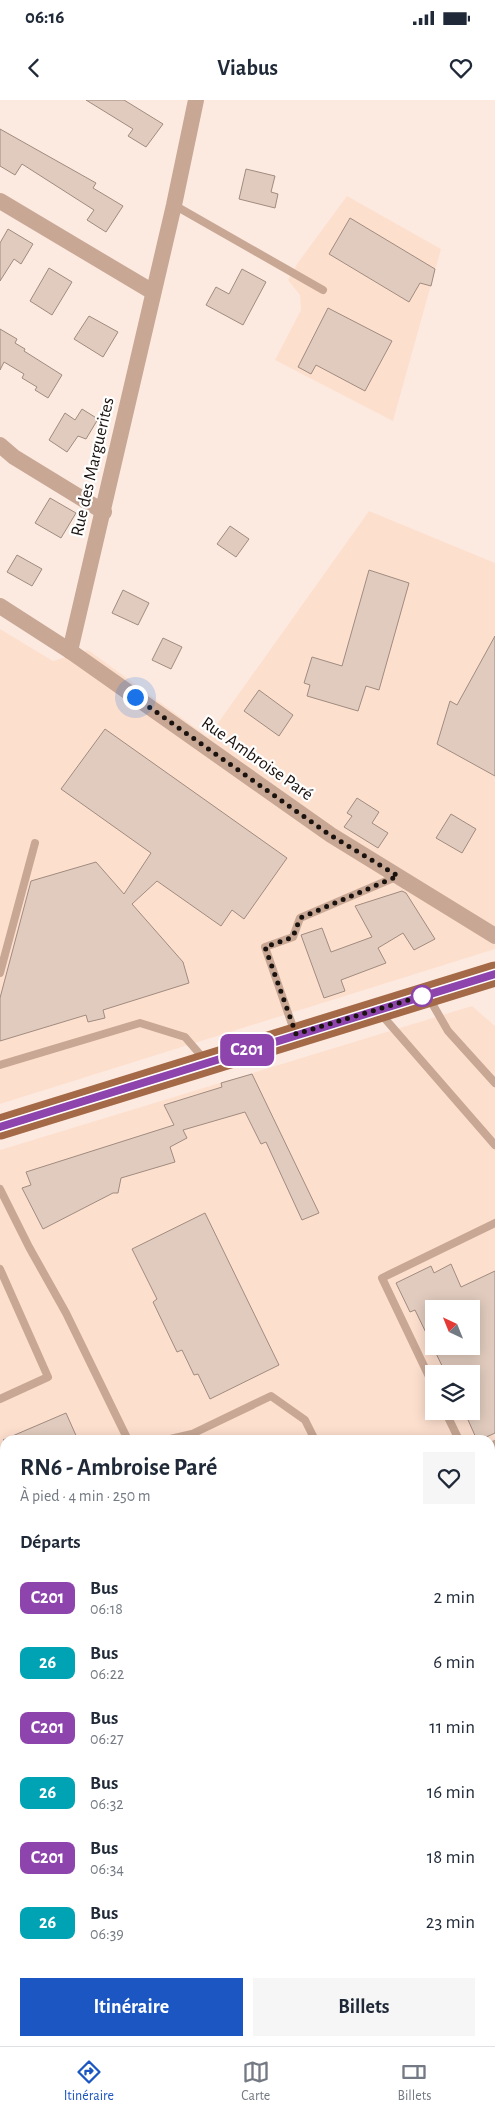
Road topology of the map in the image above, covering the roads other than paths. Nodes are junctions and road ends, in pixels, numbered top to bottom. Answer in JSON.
{"nodes":[{"id":1,"x":196,"y":100,"type":"edge"},
{"id":2,"x":0,"y":201,"type":"edge"},
{"id":3,"x":174,"y":205,"type":"junction"},
{"id":4,"x":323,"y":290,"type":"dead end"},
{"id":5,"x":153,"y":292,"type":"junction"},
{"id":6,"x":0,"y":445,"type":"edge"},
{"id":7,"x":104,"y":512,"type":"junction"},
{"id":8,"x":1,"y":609,"type":"edge"},
{"id":9,"x":70,"y":651,"type":"junction"},
{"id":10,"x":35,"y":843,"type":"dead end"},
{"id":11,"x":398,"y":876,"type":"junction"},
{"id":12,"x":495,"y":936,"type":"edge"},
{"id":13,"x":0,"y":973,"type":"edge"},
{"id":14,"x":495,"y":974,"type":"edge"},
{"id":15,"x":427,"y":994,"type":"junction"},
{"id":16,"x":377,"y":1009,"type":"junction"},
{"id":17,"x":296,"y":1034,"type":"junction"},
{"id":18,"x":207,"y":1062,"type":"junction"},
{"id":19,"x":0,"y":1064,"type":"edge"},
{"id":20,"x":495,"y":1084,"type":"edge"},
{"id":21,"x":0,"y":1127,"type":"edge"},
{"id":22,"x":495,"y":1146,"type":"edge"},
{"id":23,"x":0,"y":1189,"type":"edge"},
{"id":24,"x":495,"y":1223,"type":"edge"},
{"id":25,"x":0,"y":1269,"type":"edge"},
{"id":26,"x":425,"y":1368,"type":"edge"},
{"id":27,"x":0,"y":1399,"type":"edge"},
{"id":28,"x":449,"y":1420,"type":"edge"},
{"id":29,"x":126,"y":1435,"type":"edge"},
{"id":30,"x":188,"y":1435,"type":"edge"},
{"id":31,"x":312,"y":1435,"type":"edge"},
{"id":32,"x":457,"y":1435,"type":"edge"}],
"edges":[{"from":1,"to":3,"type":"street","name":"Rue des Marguerites"},
{"from":2,"to":5,"type":"street"},
{"from":3,"to":4,"type":"lane"},
{"from":3,"to":5,"type":"street","name":"Rue des Marguerites"},
{"from":5,"to":7,"type":"street","name":"Rue des Marguerites"},
{"from":6,"to":7,"type":"street"},
{"from":7,"to":9,"type":"street","name":"Rue des Marguerites"},
{"from":8,"to":9,"type":"street","name":"Rue Ambroise Paré"},
{"from":9,"to":11,"type":"street","name":"Rue Ambroise Paré"},
{"from":10,"to":13,"type":"lane"},
{"from":11,"to":12,"type":"street","name":"Rue Ambroise Paré"},
{"from":11,"to":17,"type":"lane"},
{"from":14,"to":15,"type":"main road"},
{"from":15,"to":16,"type":"main road"},
{"from":15,"to":20,"type":"lane"},
{"from":16,"to":17,"type":"main road"},
{"from":16,"to":22,"type":"lane"},
{"from":17,"to":18,"type":"main road"},
{"from":18,"to":19,"type":"lane"},
{"from":18,"to":21,"type":"main road"},
{"from":23,"to":29,"type":"lane"},
{"from":24,"to":26,"type":"lane"},
{"from":25,"to":27,"type":"lane"},
{"from":28,"to":32,"type":"lane"},
{"from":30,"to":31,"type":"lane"}]}
